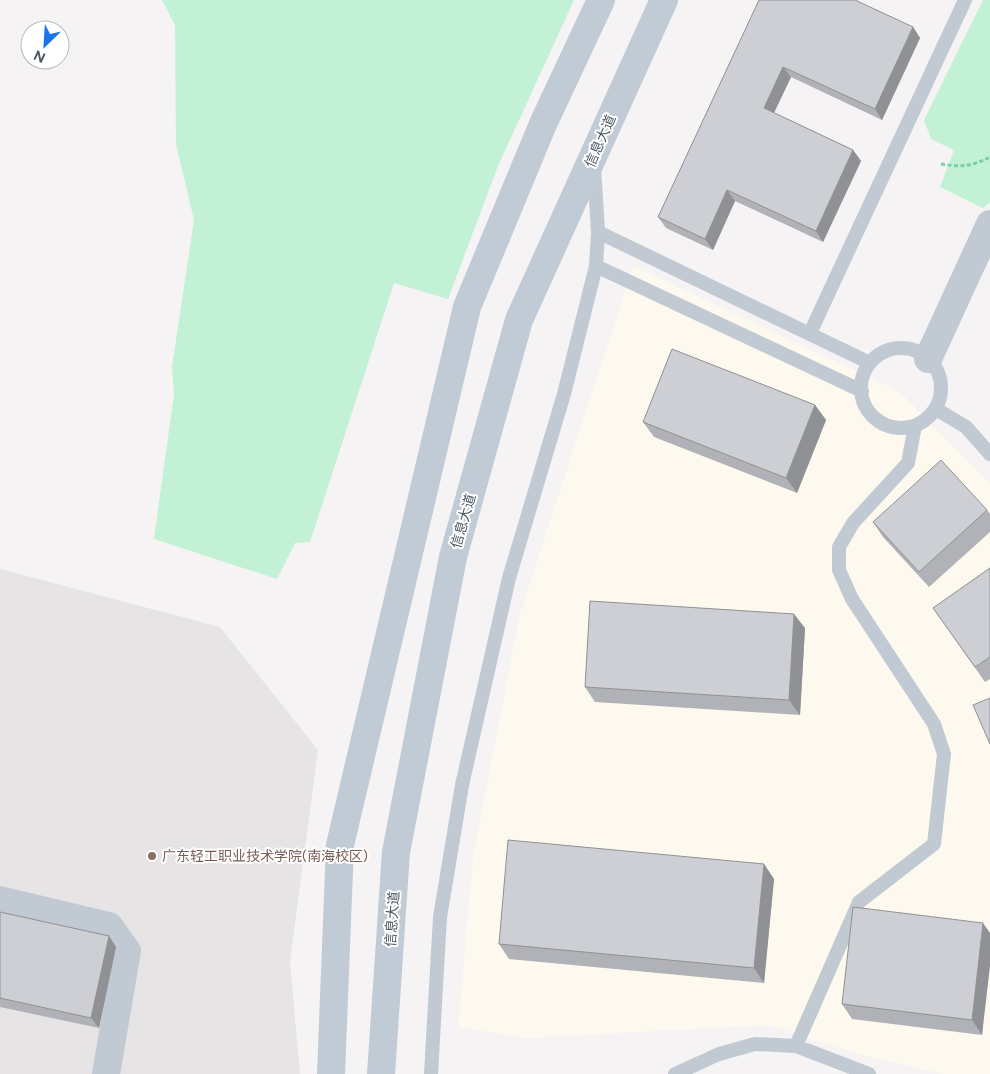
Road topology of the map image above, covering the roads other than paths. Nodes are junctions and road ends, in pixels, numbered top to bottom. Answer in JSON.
{"nodes":[{"id":1,"x":600,"y":0,"type":"edge"},
{"id":2,"x":664,"y":0,"type":"edge"},
{"id":3,"x":965,"y":0,"type":"edge"},
{"id":4,"x":593,"y":157,"type":"junction"},
{"id":5,"x":990,"y":224,"type":"edge"},
{"id":6,"x":598,"y":232,"type":"junction"},
{"id":7,"x":596,"y":266,"type":"junction"},
{"id":8,"x":810,"y":333,"type":"junction"},
{"id":9,"x":928,"y":359,"type":"junction"},
{"id":10,"x":870,"y":362,"type":"junction"},
{"id":11,"x":862,"y":391,"type":"junction"},
{"id":12,"x":936,"y":408,"type":"junction"},
{"id":13,"x":916,"y":426,"type":"junction"},
{"id":14,"x":990,"y":454,"type":"edge"},
{"id":15,"x":0,"y":900,"type":"edge"},
{"id":16,"x":796,"y":1046,"type":"junction"},
{"id":17,"x":106,"y":1074,"type":"edge"},
{"id":18,"x":332,"y":1074,"type":"edge"},
{"id":19,"x":381,"y":1074,"type":"edge"},
{"id":20,"x":431,"y":1074,"type":"edge"},
{"id":21,"x":675,"y":1074,"type":"edge"},
{"id":22,"x":869,"y":1074,"type":"edge"}],
"edges":[{"from":1,"to":18,"type":"main road"},
{"from":2,"to":4,"type":"main road","name":"信息大道"},
{"from":3,"to":8,"type":"lane"},
{"from":4,"to":6,"type":"lane"},
{"from":4,"to":19,"type":"main road","name":"信息大道"},
{"from":5,"to":9,"type":"street"},
{"from":6,"to":7,"type":"lane"},
{"from":6,"to":8,"type":"lane"},
{"from":7,"to":11,"type":"lane"},
{"from":7,"to":20,"type":"lane"},
{"from":8,"to":10,"type":"lane"},
{"from":9,"to":10,"type":"lane"},
{"from":9,"to":12,"type":"lane"},
{"from":10,"to":11,"type":"lane"},
{"from":11,"to":13,"type":"lane"},
{"from":12,"to":13,"type":"lane"},
{"from":12,"to":14,"type":"lane"},
{"from":13,"to":16,"type":"lane"},
{"from":15,"to":17,"type":"street"},
{"from":16,"to":21,"type":"lane"},
{"from":16,"to":22,"type":"lane"}]}
